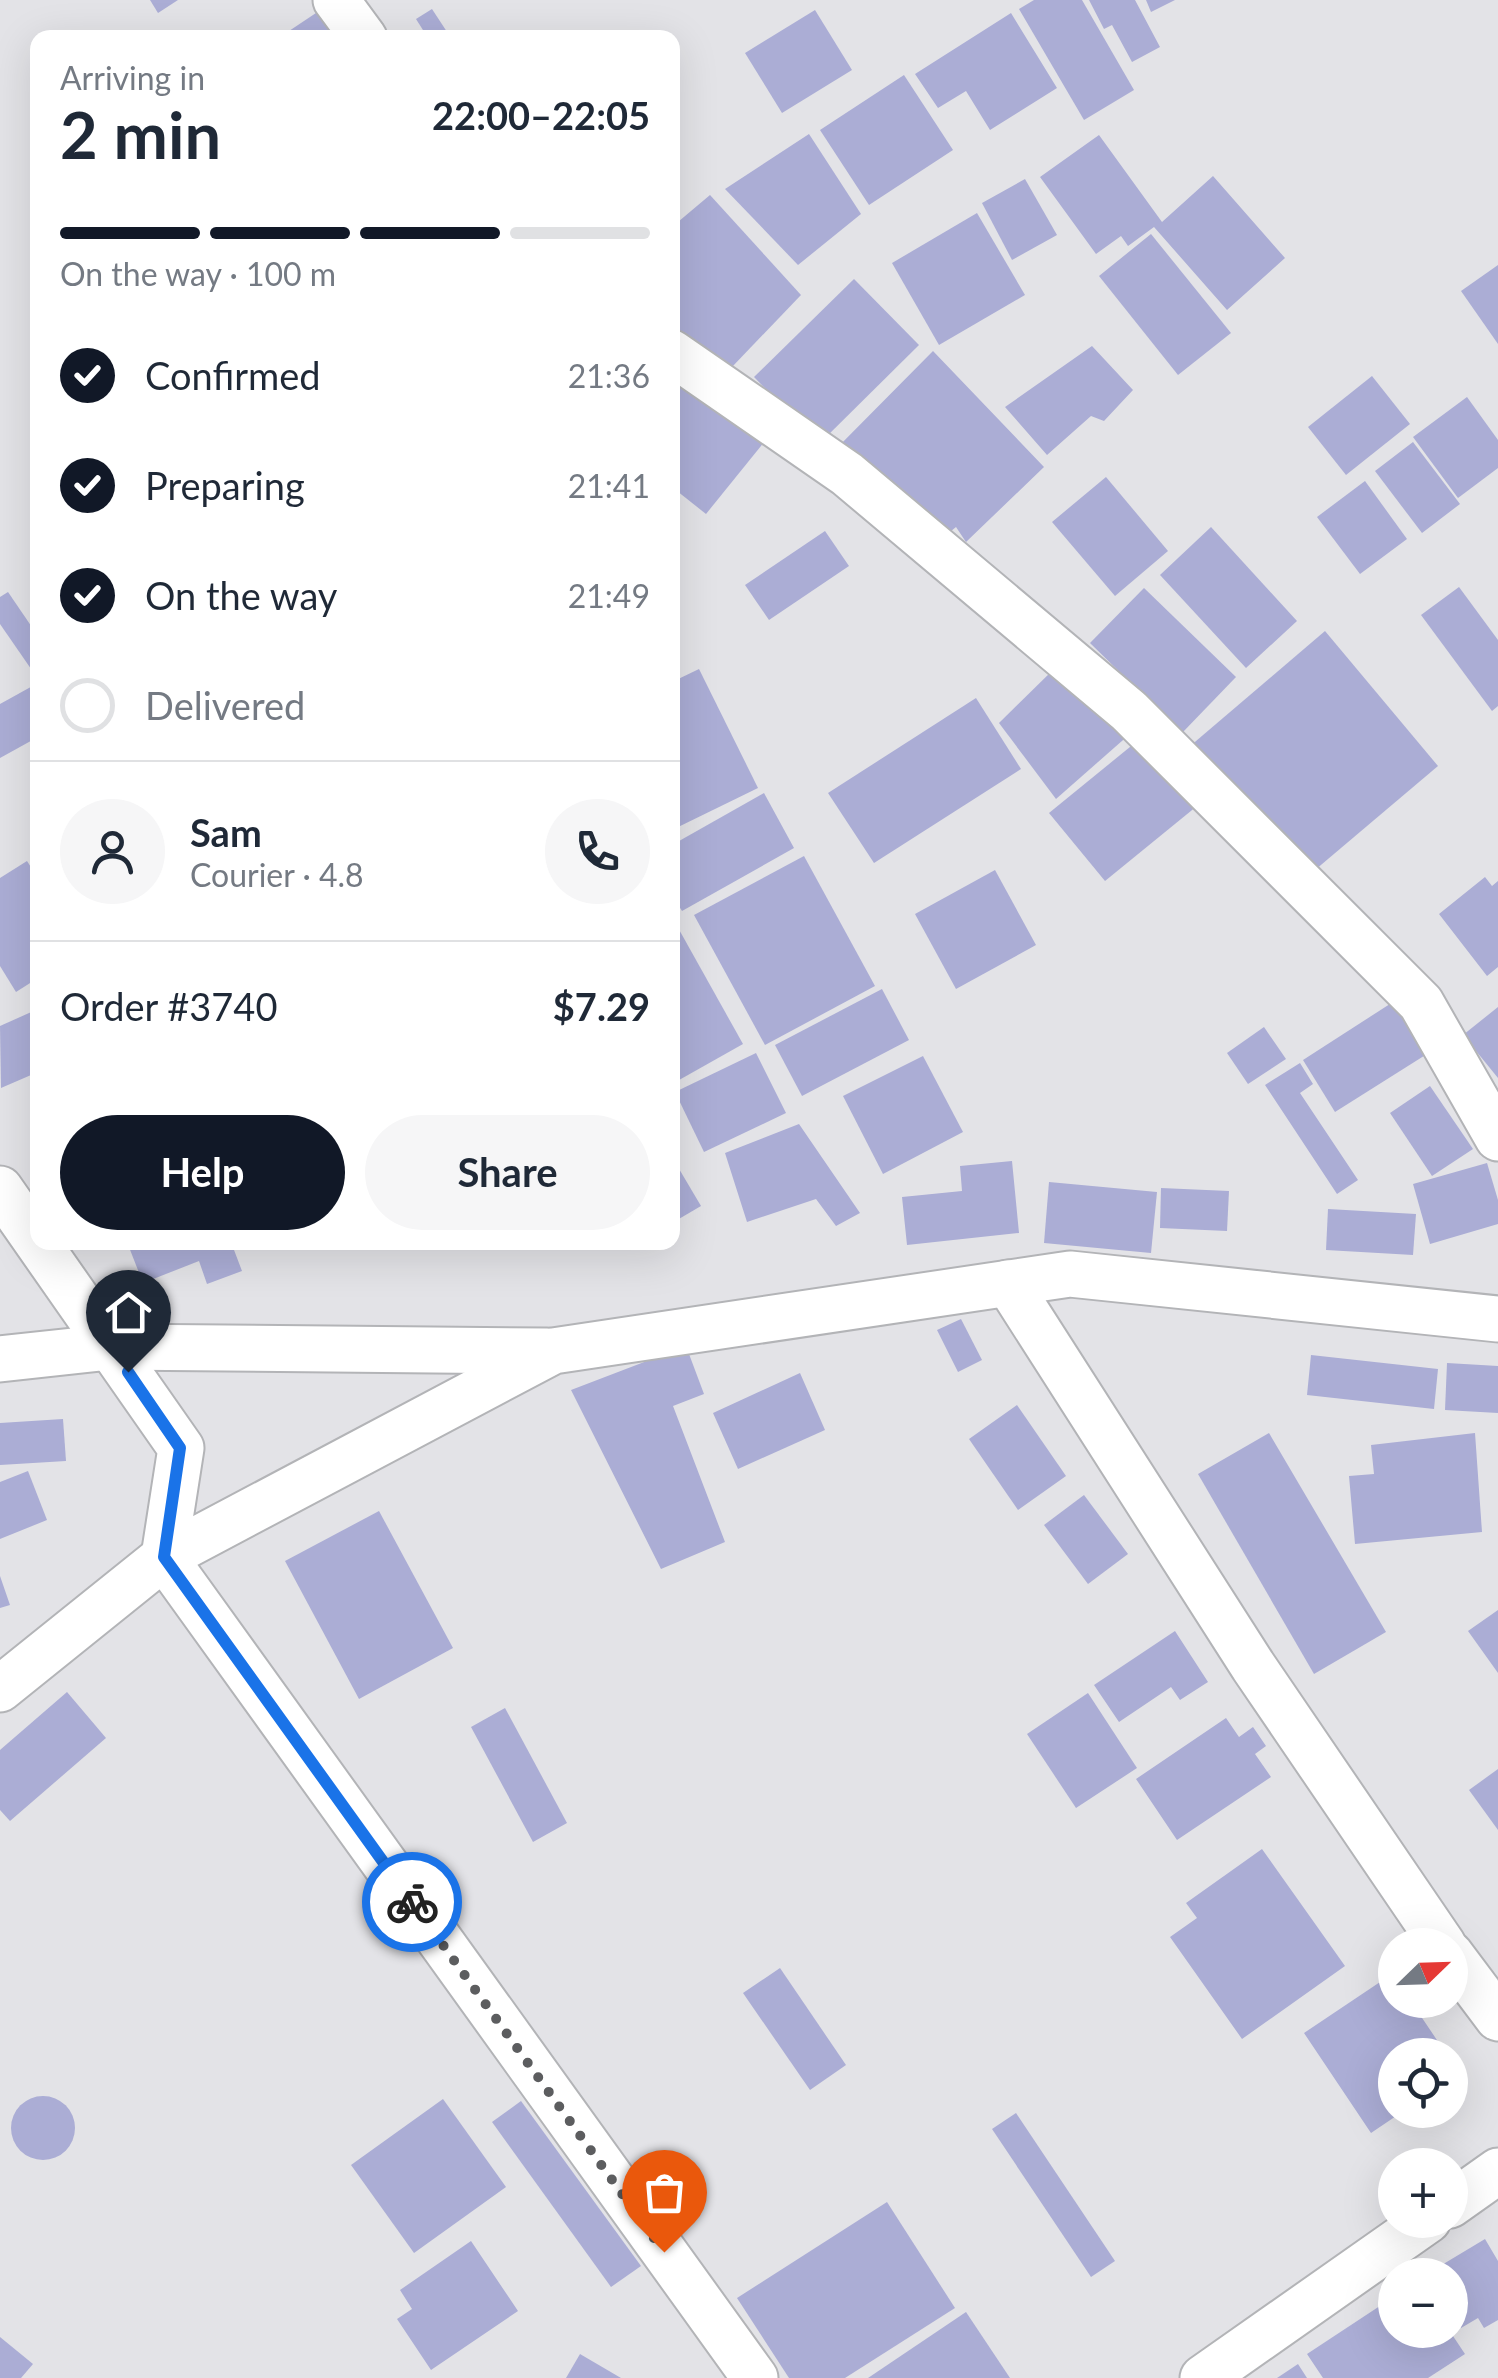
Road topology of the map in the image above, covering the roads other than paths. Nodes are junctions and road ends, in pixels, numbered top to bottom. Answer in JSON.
{"nodes":[{"id":1,"x":336,"y":0,"type":"edge"},
{"id":2,"x":358,"y":30,"type":"edge"},
{"id":3,"x":680,"y":359,"type":"edge"},
{"id":4,"x":1498,"y":1138,"type":"edge"},
{"id":5,"x":0,"y":1189,"type":"edge"},
{"id":6,"x":30,"y":1232,"type":"edge"},
{"id":7,"x":42,"y":1250,"type":"edge"},
{"id":8,"x":1008,"y":1283,"type":"junction"},
{"id":9,"x":1498,"y":1319,"type":"edge"},
{"id":10,"x":110,"y":1347,"type":"junction"},
{"id":11,"x":553,"y":1351,"type":"junction"},
{"id":12,"x":0,"y":1358,"type":"edge"},
{"id":13,"x":164,"y":1557,"type":"junction"},
{"id":14,"x":0,"y":1689,"type":"edge"},
{"id":15,"x":1432,"y":1928,"type":"edge"},
{"id":16,"x":1468,"y":1978,"type":"edge"},
{"id":17,"x":1498,"y":2018,"type":"edge"},
{"id":18,"x":1498,"y":2171,"type":"edge"},
{"id":19,"x":1468,"y":2192,"type":"edge"},
{"id":20,"x":1402,"y":2238,"type":"edge"},
{"id":21,"x":755,"y":2378,"type":"edge"},
{"id":22,"x":1203,"y":2378,"type":"edge"}],
"edges":[{"from":1,"to":2,"type":"street"},
{"from":3,"to":4,"type":"street"},
{"from":5,"to":6,"type":"street"},
{"from":7,"to":10,"type":"street"},
{"from":8,"to":9,"type":"street"},
{"from":8,"to":11,"type":"street"},
{"from":8,"to":15,"type":"street"},
{"from":10,"to":11,"type":"street"},
{"from":10,"to":12,"type":"street"},
{"from":10,"to":13,"type":"street"},
{"from":11,"to":13,"type":"street"},
{"from":13,"to":14,"type":"street"},
{"from":13,"to":21,"type":"street"},
{"from":16,"to":17,"type":"street"},
{"from":18,"to":19,"type":"street"},
{"from":20,"to":22,"type":"street"}]}
